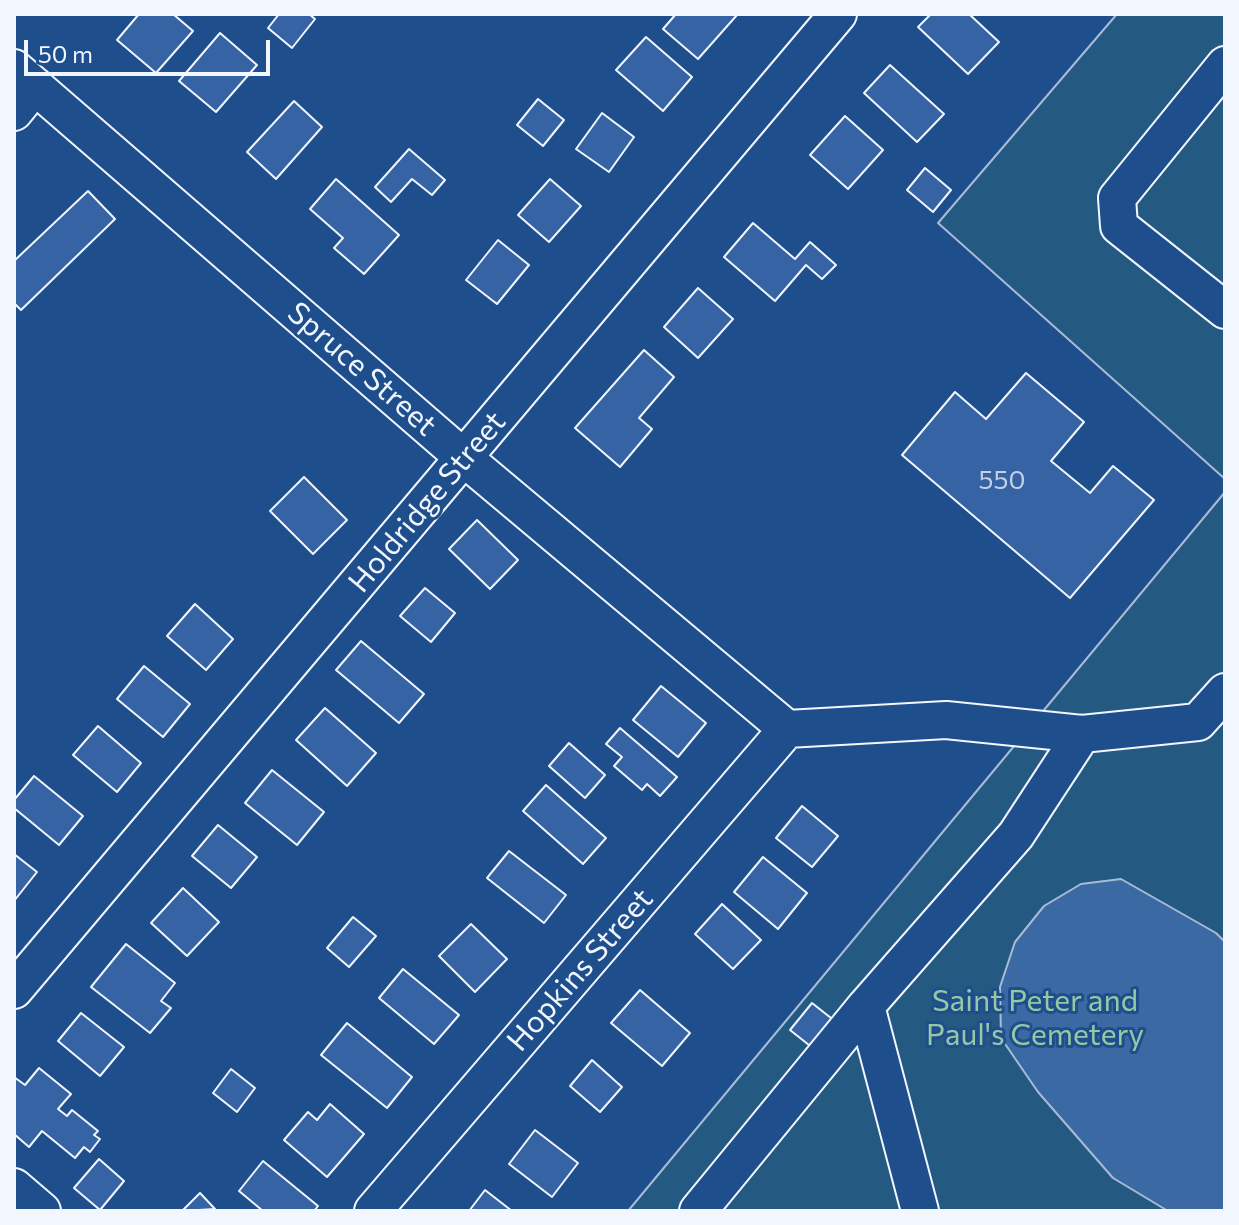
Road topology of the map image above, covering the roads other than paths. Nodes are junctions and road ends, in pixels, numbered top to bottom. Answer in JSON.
{"nodes":[{"id":1,"x":826,"y":18,"type":"edge"},
{"id":2,"x":1225,"y":65,"type":"edge"},
{"id":3,"x":21,"y":89,"type":"edge"},
{"id":4,"x":1225,"y":310,"type":"edge"},
{"id":5,"x":464,"y":458,"type":"junction"},
{"id":6,"x":1225,"y":692,"type":"edge"},
{"id":7,"x":787,"y":729,"type":"junction"},
{"id":8,"x":1082,"y":734,"type":"junction"},
{"id":9,"x":14,"y":990,"type":"edge"},
{"id":10,"x":866,"y":1006,"type":"junction"},
{"id":11,"x":14,"y":1187,"type":"edge"},
{"id":12,"x":42,"y":1211,"type":"edge"},
{"id":13,"x":373,"y":1211,"type":"edge"},
{"id":14,"x":698,"y":1211,"type":"edge"},
{"id":15,"x":920,"y":1211,"type":"edge"}],
"edges":[{"from":1,"to":5,"type":"street","name":"Holdridge Street"},
{"from":2,"to":4,"type":"street"},
{"from":3,"to":5,"type":"street","name":"Spruce Street"},
{"from":5,"to":7,"type":"street","name":"Spruce Street"},
{"from":5,"to":9,"type":"street","name":"Holdridge Street"},
{"from":6,"to":8,"type":"street"},
{"from":7,"to":8,"type":"street"},
{"from":7,"to":13,"type":"street","name":"Hopkins Street"},
{"from":8,"to":10,"type":"street"},
{"from":10,"to":14,"type":"street"},
{"from":10,"to":15,"type":"street"},
{"from":11,"to":12,"type":"street"}]}
